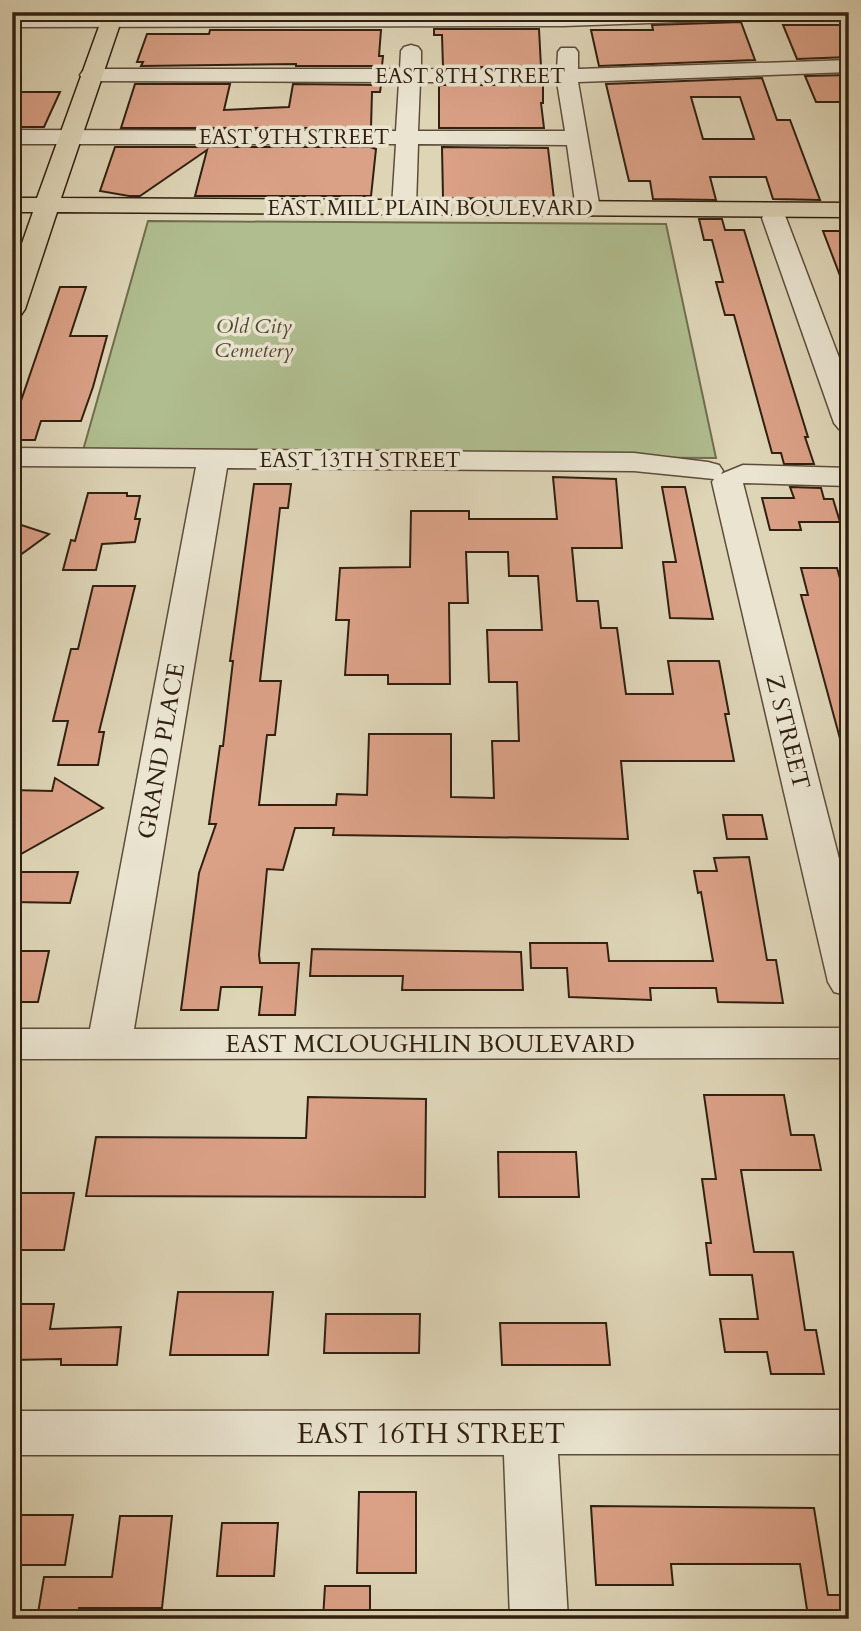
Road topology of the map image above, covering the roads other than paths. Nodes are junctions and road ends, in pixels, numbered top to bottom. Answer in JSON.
{"nodes":[{"id":1,"x":789,"y":12,"type":"edge"},
{"id":2,"x":115,"y":15,"type":"edge"},
{"id":3,"x":562,"y":16,"type":"edge"},
{"id":4,"x":12,"y":21,"type":"edge"},
{"id":5,"x":412,"y":21,"type":"junction"},
{"id":6,"x":849,"y":66,"type":"edge"},
{"id":7,"x":90,"y":75,"type":"junction"},
{"id":8,"x":410,"y":76,"type":"junction"},
{"id":9,"x":568,"y":76,"type":"junction"},
{"id":10,"x":12,"y":137,"type":"edge"},
{"id":11,"x":68,"y":137,"type":"junction"},
{"id":12,"x":407,"y":137,"type":"junction"},
{"id":13,"x":576,"y":138,"type":"junction"},
{"id":14,"x":12,"y":205,"type":"edge"},
{"id":15,"x":404,"y":207,"type":"junction"},
{"id":16,"x":588,"y":209,"type":"junction"},
{"id":17,"x":46,"y":210,"type":"junction"},
{"id":18,"x":849,"y":210,"type":"edge"},
{"id":19,"x":12,"y":214,"type":"edge"},
{"id":20,"x":774,"y":218,"type":"junction"},
{"id":21,"x":849,"y":218,"type":"edge"},
{"id":22,"x":12,"y":309,"type":"edge"},
{"id":23,"x":849,"y":423,"type":"edge"},
{"id":24,"x":12,"y":457,"type":"edge"},
{"id":25,"x":212,"y":459,"type":"junction"},
{"id":26,"x":726,"y":476,"type":"junction"},
{"id":27,"x":849,"y":477,"type":"edge"},
{"id":28,"x":849,"y":982,"type":"edge"},
{"id":29,"x":849,"y":1043,"type":"edge"},
{"id":30,"x":12,"y":1044,"type":"edge"},
{"id":31,"x":109,"y":1044,"type":"junction"},
{"id":32,"x":849,"y":1432,"type":"edge"},
{"id":33,"x":12,"y":1433,"type":"edge"},
{"id":34,"x":530,"y":1433,"type":"junction"},
{"id":35,"x":538,"y":1619,"type":"edge"}],
"edges":[{"from":1,"to":3,"type":"street"},
{"from":2,"to":4,"type":"street"},
{"from":2,"to":5,"type":"street"},
{"from":2,"to":7,"type":"main road"},
{"from":3,"to":5,"type":"street"},
{"from":3,"to":9,"type":"street"},
{"from":5,"to":8,"type":"street"},
{"from":6,"to":9,"type":"street","name":"EAST 8TH STREET"},
{"from":7,"to":8,"type":"street","name":"EAST 8TH STREET"},
{"from":7,"to":11,"type":"main road"},
{"from":8,"to":9,"type":"street","name":"EAST 8TH STREET"},
{"from":8,"to":12,"type":"street"},
{"from":9,"to":13,"type":"street"},
{"from":10,"to":11,"type":"street","name":"EAST 9TH STREET"},
{"from":11,"to":12,"type":"street","name":"EAST 9TH STREET"},
{"from":11,"to":17,"type":"main road"},
{"from":12,"to":13,"type":"street","name":"EAST 9TH STREET"},
{"from":12,"to":15,"type":"street"},
{"from":13,"to":16,"type":"street"},
{"from":14,"to":17,"type":"main road","name":"EAST MILL PLAIN BOULEVARD"},
{"from":15,"to":16,"type":"main road","name":"EAST MILL PLAIN BOULEVARD"},
{"from":15,"to":17,"type":"main road","name":"EAST MILL PLAIN BOULEVARD"},
{"from":16,"to":18,"type":"main road","name":"EAST MILL PLAIN BOULEVARD"},
{"from":17,"to":19,"type":"main road","name":"EAST MILL PLAIN BOULEVARD"},
{"from":17,"to":20,"type":"main road","name":"EAST MILL PLAIN BOULEVARD"},
{"from":17,"to":22,"type":"main road"},
{"from":20,"to":21,"type":"main road","name":"EAST MILL PLAIN BOULEVARD"},
{"from":20,"to":23,"type":"street"},
{"from":24,"to":25,"type":"street","name":"EAST 13TH STREET"},
{"from":25,"to":26,"type":"street","name":"EAST 13TH STREET"},
{"from":25,"to":31,"type":"street","name":"GRAND PLACE"},
{"from":26,"to":27,"type":"street","name":"EAST 13TH STREET"},
{"from":26,"to":28,"type":"street","name":"Z STREET"},
{"from":29,"to":31,"type":"street","name":"EAST MCLOUGHLIN BOULEVARD"},
{"from":30,"to":31,"type":"street","name":"EAST MCLOUGHLIN BOULEVARD"},
{"from":32,"to":34,"type":"street","name":"EAST 16TH STREET"},
{"from":33,"to":34,"type":"street","name":"EAST 16TH STREET"},
{"from":34,"to":35,"type":"street"}]}
